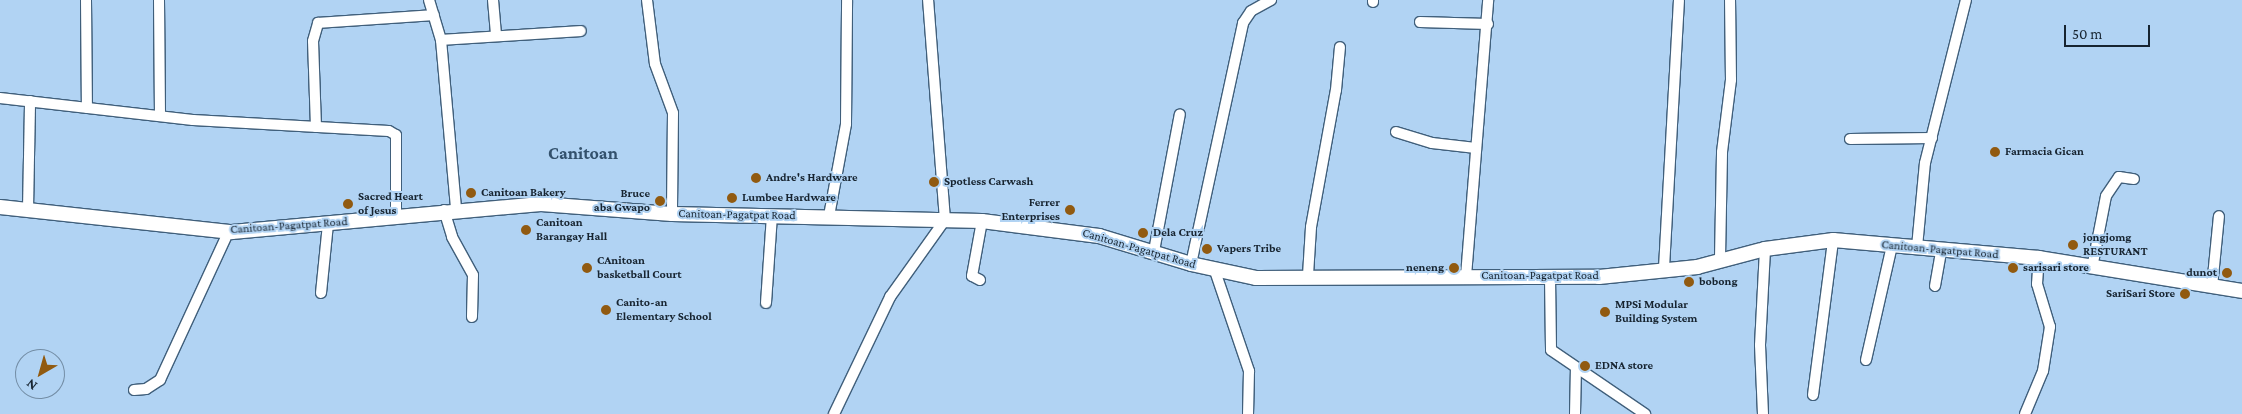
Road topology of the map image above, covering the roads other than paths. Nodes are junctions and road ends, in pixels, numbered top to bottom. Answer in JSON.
{"nodes":[{"id":1,"x":86,"y":0,"type":"edge"},
{"id":2,"x":159,"y":0,"type":"edge"},
{"id":3,"x":429,"y":0,"type":"edge"},
{"id":4,"x":493,"y":0,"type":"edge"},
{"id":5,"x":647,"y":0,"type":"edge"},
{"id":6,"x":848,"y":0,"type":"edge"},
{"id":7,"x":928,"y":0,"type":"edge"},
{"id":8,"x":1271,"y":0,"type":"edge"},
{"id":9,"x":1488,"y":0,"type":"edge"},
{"id":10,"x":1678,"y":0,"type":"edge"},
{"id":11,"x":1730,"y":0,"type":"edge"},
{"id":12,"x":1966,"y":0,"type":"edge"},
{"id":13,"x":434,"y":15,"type":"junction"},
{"id":14,"x":1420,"y":22,"type":"dead end"},
{"id":15,"x":1488,"y":24,"type":"junction"},
{"id":16,"x":581,"y":31,"type":"dead end"},
{"id":17,"x":496,"y":36,"type":"junction"},
{"id":18,"x":441,"y":40,"type":"junction"},
{"id":19,"x":1340,"y":46,"type":"dead end"},
{"id":20,"x":0,"y":98,"type":"edge"},
{"id":21,"x":30,"y":102,"type":"junction"},
{"id":22,"x":87,"y":108,"type":"junction"},
{"id":23,"x":1180,"y":114,"type":"dead end"},
{"id":24,"x":160,"y":116,"type":"junction"},
{"id":25,"x":316,"y":128,"type":"junction"},
{"id":26,"x":1396,"y":132,"type":"dead end"},
{"id":27,"x":1932,"y":138,"type":"junction"},
{"id":28,"x":1850,"y":139,"type":"dead end"},
{"id":29,"x":1476,"y":148,"type":"junction"},
{"id":30,"x":2134,"y":179,"type":"dead end"},
{"id":31,"x":0,"y":207,"type":"edge"},
{"id":32,"x":28,"y":209,"type":"junction"},
{"id":33,"x":450,"y":210,"type":"junction"},
{"id":34,"x":672,"y":214,"type":"junction"},
{"id":35,"x":772,"y":215,"type":"junction"},
{"id":36,"x":829,"y":216,"type":"junction"},
{"id":37,"x":2219,"y":216,"type":"dead end"},
{"id":38,"x":396,"y":218,"type":"junction"},
{"id":39,"x":945,"y":220,"type":"junction"},
{"id":40,"x":982,"y":221,"type":"junction"},
{"id":41,"x":328,"y":224,"type":"junction"},
{"id":42,"x":229,"y":231,"type":"junction"},
{"id":43,"x":1833,"y":240,"type":"junction"},
{"id":44,"x":1892,"y":246,"type":"junction"},
{"id":45,"x":1917,"y":247,"type":"junction"},
{"id":46,"x":1765,"y":249,"type":"junction"},
{"id":47,"x":1154,"y":251,"type":"junction"},
{"id":48,"x":1941,"y":251,"type":"junction"},
{"id":49,"x":1720,"y":258,"type":"junction"},
{"id":50,"x":2039,"y":258,"type":"junction"},
{"id":51,"x":1192,"y":264,"type":"junction"},
{"id":52,"x":1664,"y":268,"type":"junction"},
{"id":53,"x":2092,"y":268,"type":"junction"},
{"id":54,"x":1215,"y":271,"type":"junction"},
{"id":55,"x":1308,"y":275,"type":"junction"},
{"id":56,"x":1466,"y":276,"type":"junction"},
{"id":57,"x":1550,"y":277,"type":"junction"},
{"id":58,"x":980,"y":280,"type":"dead end"},
{"id":59,"x":1936,"y":286,"type":"dead end"},
{"id":60,"x":2212,"y":287,"type":"junction"},
{"id":61,"x":2242,"y":291,"type":"edge"},
{"id":62,"x":321,"y":293,"type":"dead end"},
{"id":63,"x":766,"y":303,"type":"dead end"},
{"id":64,"x":472,"y":318,"type":"dead end"},
{"id":65,"x":1866,"y":360,"type":"dead end"},
{"id":66,"x":1576,"y":368,"type":"junction"},
{"id":67,"x":134,"y":390,"type":"dead end"},
{"id":68,"x":1813,"y":395,"type":"dead end"},
{"id":69,"x":834,"y":414,"type":"edge"},
{"id":70,"x":1248,"y":414,"type":"edge"},
{"id":71,"x":1575,"y":414,"type":"edge"},
{"id":72,"x":1645,"y":414,"type":"edge"},
{"id":73,"x":1763,"y":414,"type":"edge"},
{"id":74,"x":2025,"y":414,"type":"edge"}],
"edges":[{"from":1,"to":22,"type":"street"},
{"from":2,"to":24,"type":"street"},
{"from":3,"to":13,"type":"street"},
{"from":4,"to":17,"type":"street"},
{"from":5,"to":34,"type":"street"},
{"from":6,"to":36,"type":"street"},
{"from":7,"to":39,"type":"street"},
{"from":8,"to":51,"type":"street"},
{"from":9,"to":15,"type":"street"},
{"from":10,"to":52,"type":"street"},
{"from":11,"to":49,"type":"street"},
{"from":12,"to":27,"type":"street"},
{"from":13,"to":18,"type":"street"},
{"from":13,"to":25,"type":"street"},
{"from":14,"to":15,"type":"street"},
{"from":15,"to":29,"type":"street"},
{"from":16,"to":17,"type":"street"},
{"from":17,"to":18,"type":"street"},
{"from":18,"to":33,"type":"street"},
{"from":19,"to":55,"type":"street"},
{"from":20,"to":21,"type":"street"},
{"from":21,"to":22,"type":"street"},
{"from":21,"to":32,"type":"street"},
{"from":22,"to":24,"type":"street"},
{"from":23,"to":47,"type":"street"},
{"from":24,"to":25,"type":"street"},
{"from":25,"to":38,"type":"street"},
{"from":26,"to":29,"type":"street"},
{"from":27,"to":28,"type":"street"},
{"from":27,"to":45,"type":"street"},
{"from":29,"to":56,"type":"street"},
{"from":30,"to":53,"type":"street"},
{"from":31,"to":32,"type":"street","name":"Canitoan-Pagatpat Road"},
{"from":32,"to":42,"type":"street","name":"Canitoan-Pagatpat Road"},
{"from":33,"to":34,"type":"street","name":"Canitoan-Pagatpat Road"},
{"from":33,"to":38,"type":"street","name":"Canitoan-Pagatpat Road"},
{"from":33,"to":64,"type":"street"},
{"from":34,"to":35,"type":"street","name":"Canitoan-Pagatpat Road"},
{"from":35,"to":36,"type":"street","name":"Canitoan-Pagatpat Road"},
{"from":35,"to":63,"type":"street"},
{"from":36,"to":39,"type":"street","name":"Canitoan-Pagatpat Road"},
{"from":37,"to":60,"type":"street"},
{"from":38,"to":41,"type":"street","name":"Canitoan-Pagatpat Road"},
{"from":39,"to":40,"type":"street","name":"Canitoan-Pagatpat Road"},
{"from":39,"to":69,"type":"street"},
{"from":40,"to":47,"type":"street","name":"Canitoan-Pagatpat Road"},
{"from":40,"to":58,"type":"street"},
{"from":41,"to":42,"type":"street","name":"Canitoan-Pagatpat Road"},
{"from":41,"to":62,"type":"street"},
{"from":42,"to":67,"type":"street"},
{"from":43,"to":44,"type":"street","name":"Canitoan-Pagatpat Road"},
{"from":43,"to":46,"type":"street","name":"Canitoan-Pagatpat Road"},
{"from":43,"to":68,"type":"street"},
{"from":44,"to":45,"type":"street","name":"Canitoan-Pagatpat Road"},
{"from":44,"to":65,"type":"street"},
{"from":45,"to":48,"type":"street","name":"Canitoan-Pagatpat Road"},
{"from":46,"to":49,"type":"street","name":"Canitoan-Pagatpat Road"},
{"from":46,"to":73,"type":"street"},
{"from":47,"to":51,"type":"street","name":"Canitoan-Pagatpat Road"},
{"from":48,"to":50,"type":"street","name":"Canitoan-Pagatpat Road"},
{"from":48,"to":59,"type":"street"},
{"from":49,"to":52,"type":"street","name":"Canitoan-Pagatpat Road"},
{"from":50,"to":53,"type":"street","name":"Canitoan-Pagatpat Road"},
{"from":50,"to":74,"type":"street"},
{"from":51,"to":54,"type":"street","name":"Canitoan-Pagatpat Road"},
{"from":52,"to":57,"type":"street","name":"Canitoan-Pagatpat Road"},
{"from":53,"to":60,"type":"street","name":"Canitoan-Pagatpat Road"},
{"from":54,"to":55,"type":"street","name":"Canitoan-Pagatpat Road"},
{"from":54,"to":70,"type":"street"},
{"from":55,"to":56,"type":"street","name":"Canitoan-Pagatpat Road"},
{"from":56,"to":57,"type":"street","name":"Canitoan-Pagatpat Road"},
{"from":57,"to":66,"type":"street"},
{"from":60,"to":61,"type":"street","name":"Canitoan-Pagatpat Road"},
{"from":66,"to":71,"type":"street"},
{"from":66,"to":72,"type":"street"}]}
